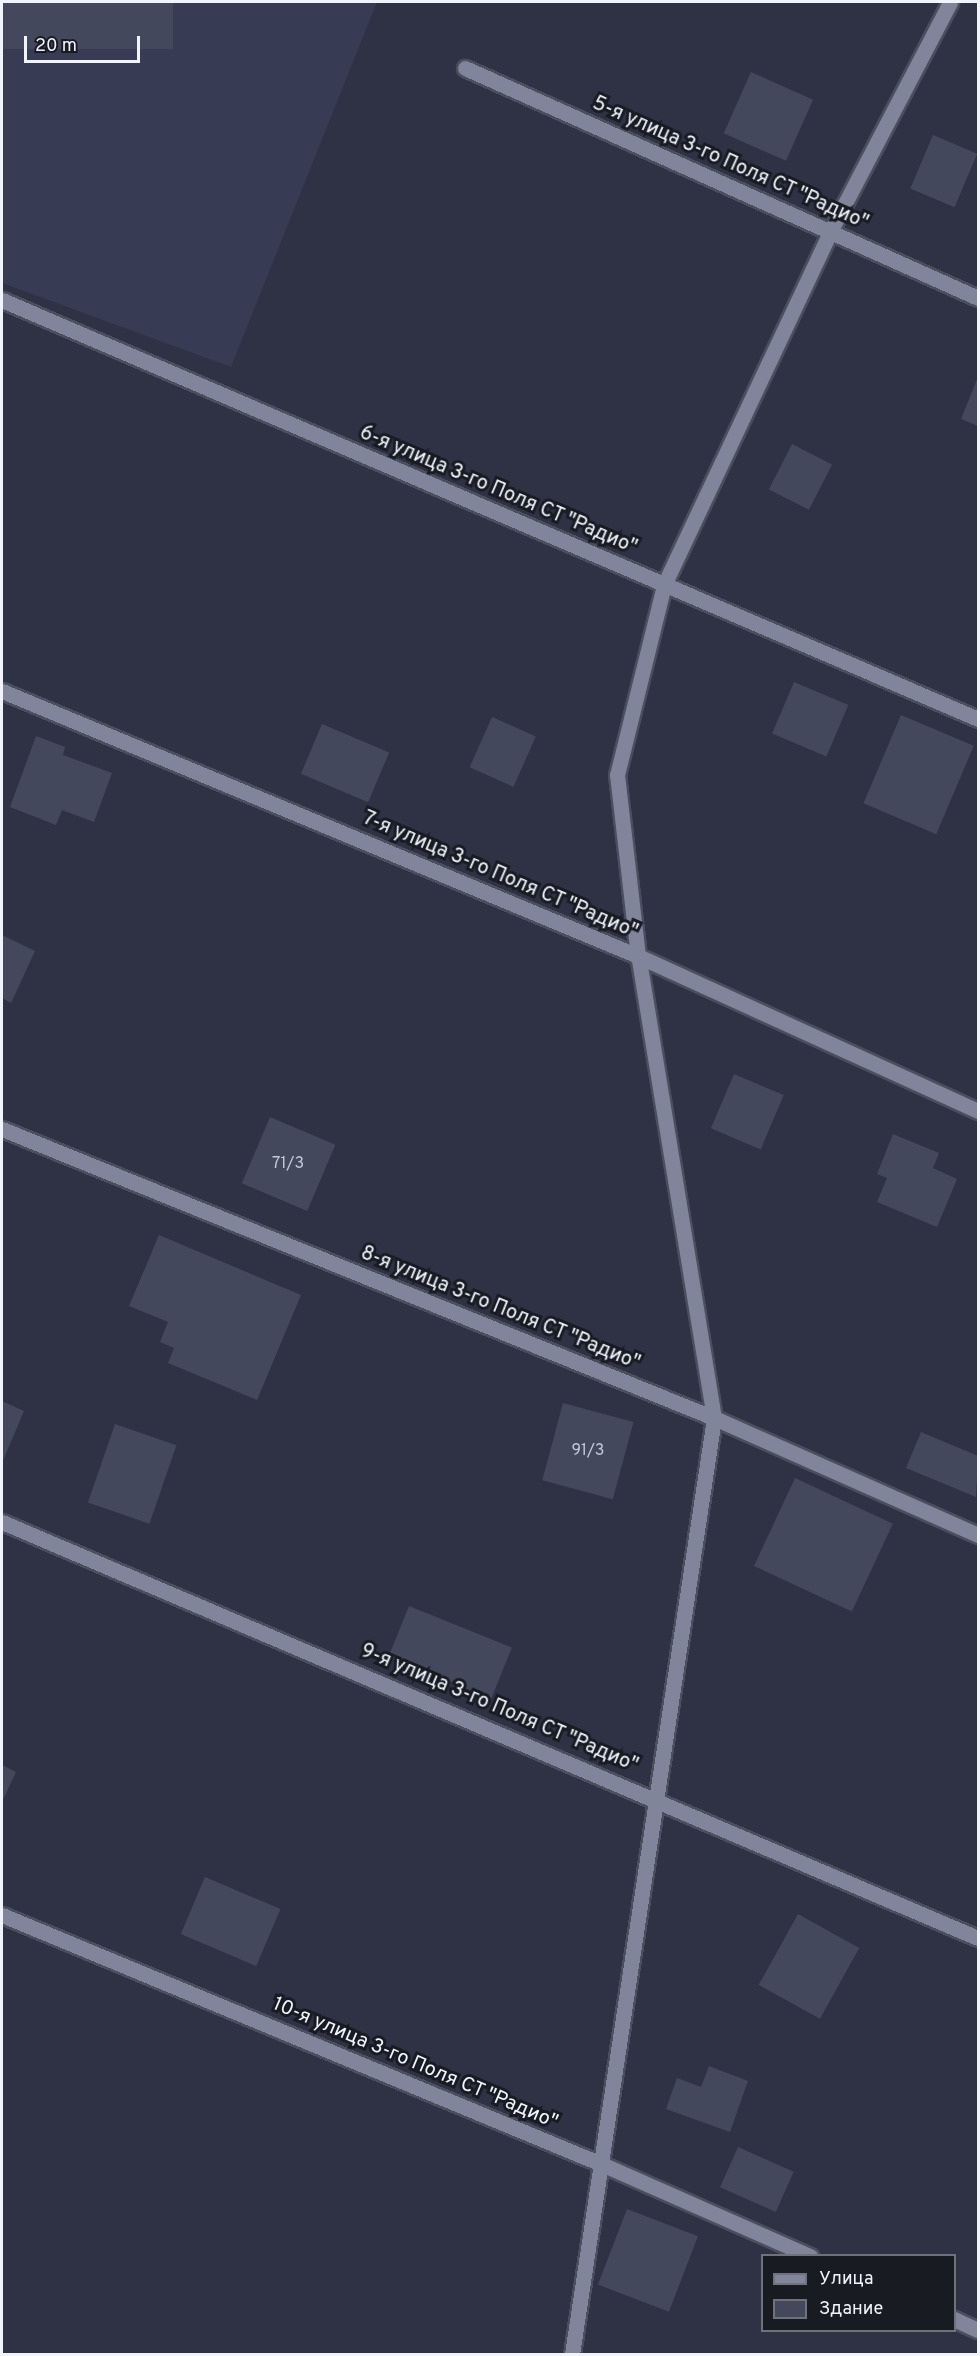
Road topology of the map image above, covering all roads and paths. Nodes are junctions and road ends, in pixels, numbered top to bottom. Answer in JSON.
{"nodes":[{"id":1,"x":950,"y":2,"type":"edge"},
{"id":2,"x":465,"y":68,"type":"dead end"},
{"id":3,"x":830,"y":232,"type":"junction"},
{"id":4,"x":978,"y":298,"type":"edge"},
{"id":5,"x":2,"y":300,"type":"edge"},
{"id":6,"x":664,"y":585,"type":"junction"},
{"id":7,"x":2,"y":691,"type":"edge"},
{"id":8,"x":978,"y":719,"type":"edge"},
{"id":9,"x":638,"y":956,"type":"junction"},
{"id":10,"x":978,"y":1112,"type":"edge"},
{"id":11,"x":2,"y":1129,"type":"edge"},
{"id":12,"x":714,"y":1418,"type":"junction"},
{"id":13,"x":2,"y":1522,"type":"edge"},
{"id":14,"x":978,"y":1535,"type":"edge"},
{"id":15,"x":658,"y":1798,"type":"junction"},
{"id":16,"x":2,"y":1915,"type":"edge"},
{"id":17,"x":978,"y":1938,"type":"edge"},
{"id":18,"x":599,"y":2163,"type":"junction"},
{"id":19,"x":805,"y":2254,"type":"edge"},
{"id":20,"x":956,"y":2320,"type":"edge"},
{"id":21,"x":978,"y":2330,"type":"edge"},
{"id":22,"x":572,"y":2355,"type":"edge"}],
"edges":[{"from":1,"to":3,"type":"street"},
{"from":2,"to":3,"type":"street","name":"5-я улица 3-го Поля СТ \"Радио\""},
{"from":3,"to":4,"type":"street","name":"5-я улица 3-го Поля СТ \"Радио\""},
{"from":3,"to":6,"type":"street"},
{"from":5,"to":6,"type":"street","name":"6-я улица 3-го Поля СТ \"Радио\""},
{"from":6,"to":8,"type":"street","name":"6-я улица 3-го Поля СТ \"Радио\""},
{"from":6,"to":9,"type":"street"},
{"from":7,"to":9,"type":"street","name":"7-я улица 3-го Поля СТ \"Радио\""},
{"from":9,"to":10,"type":"street","name":"7-я улица 3-го Поля СТ \"Радио\""},
{"from":9,"to":12,"type":"street"},
{"from":11,"to":12,"type":"street","name":"8-я улица 3-го Поля СТ \"Радио\""},
{"from":12,"to":14,"type":"street","name":"8-я улица 3-го Поля СТ \"Радио\""},
{"from":12,"to":15,"type":"street"},
{"from":13,"to":15,"type":"street","name":"9-я улица 3-го Поля СТ \"Радио\""},
{"from":15,"to":17,"type":"street","name":"9-я улица 3-го Поля СТ \"Радио\""},
{"from":15,"to":18,"type":"street"},
{"from":16,"to":18,"type":"street","name":"10-я улица 3-го Поля СТ \"Радио\""},
{"from":18,"to":19,"type":"street","name":"10-я улица 3-го Поля СТ \"Радио\""},
{"from":18,"to":22,"type":"street"},
{"from":20,"to":21,"type":"street"}]}
